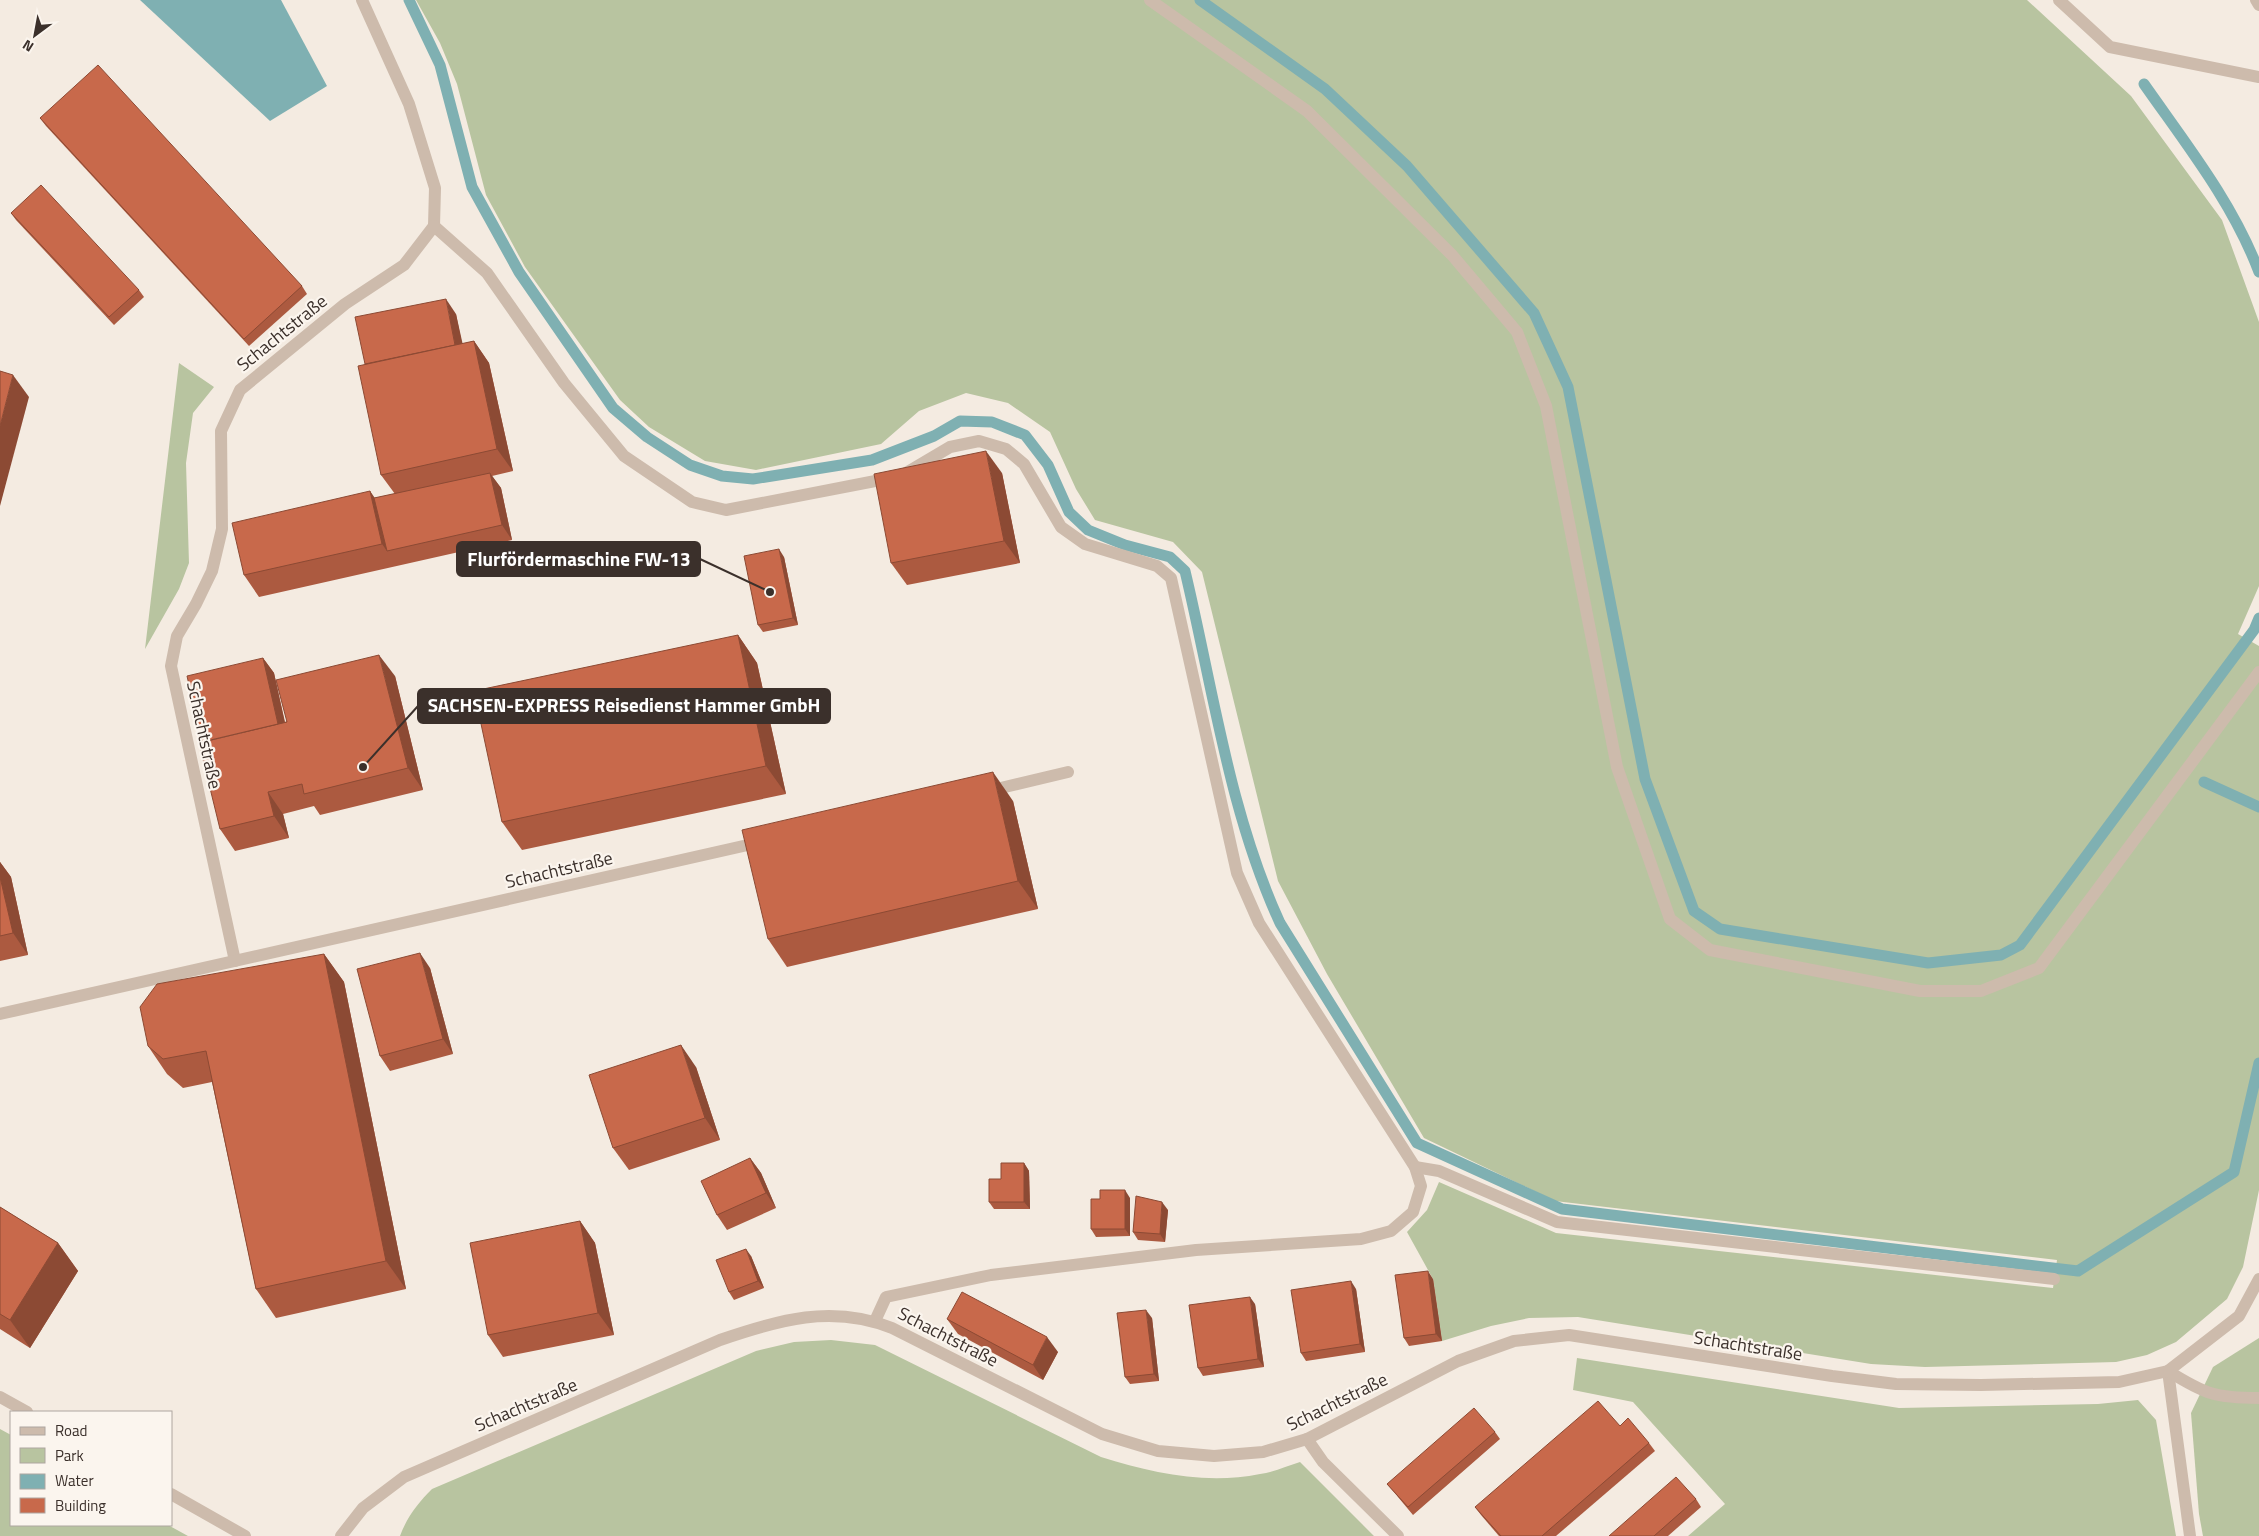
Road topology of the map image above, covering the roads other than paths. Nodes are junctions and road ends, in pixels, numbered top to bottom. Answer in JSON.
{"nodes":[{"id":1,"x":362,"y":0,"type":"edge"},
{"id":2,"x":1150,"y":0,"type":"edge"},
{"id":3,"x":2059,"y":0,"type":"edge"},
{"id":4,"x":2256,"y":0,"type":"edge"},
{"id":5,"x":2259,"y":5,"type":"edge"},
{"id":6,"x":2259,"y":77,"type":"edge"},
{"id":7,"x":434,"y":226,"type":"junction"},
{"id":8,"x":2259,"y":672,"type":"edge"},
{"id":9,"x":1068,"y":772,"type":"dead end"},
{"id":10,"x":973,"y":794,"type":"edge"},
{"id":11,"x":772,"y":840,"type":"edge"},
{"id":12,"x":235,"y":961,"type":"junction"},
{"id":13,"x":0,"y":1014,"type":"edge"},
{"id":14,"x":1415,"y":1167,"type":"junction"},
{"id":15,"x":2054,"y":1279,"type":"dead end"},
{"id":16,"x":2259,"y":1279,"type":"edge"},
{"id":17,"x":876,"y":1321,"type":"junction"},
{"id":18,"x":2168,"y":1371,"type":"junction"},
{"id":19,"x":0,"y":1396,"type":"edge"},
{"id":20,"x":2259,"y":1398,"type":"edge"},
{"id":21,"x":26,"y":1411,"type":"edge"},
{"id":22,"x":1307,"y":1439,"type":"junction"},
{"id":23,"x":172,"y":1495,"type":"edge"},
{"id":24,"x":244,"y":1536,"type":"edge"},
{"id":25,"x":341,"y":1536,"type":"edge"},
{"id":26,"x":1398,"y":1536,"type":"edge"},
{"id":27,"x":2190,"y":1536,"type":"edge"}],
"edges":[{"from":1,"to":7,"type":"street"},
{"from":2,"to":8,"type":"street"},
{"from":3,"to":6,"type":"street"},
{"from":4,"to":5,"type":"street"},
{"from":7,"to":12,"type":"street","name":"Schachtstraße"},
{"from":7,"to":14,"type":"street"},
{"from":9,"to":10,"type":"street"},
{"from":11,"to":12,"type":"street","name":"Schachtstraße"},
{"from":12,"to":13,"type":"street","name":"Schachtstraße"},
{"from":14,"to":15,"type":"street"},
{"from":14,"to":17,"type":"street"},
{"from":16,"to":18,"type":"street","name":"Schachtstraße"},
{"from":17,"to":22,"type":"street","name":"Schachtstraße"},
{"from":17,"to":25,"type":"street","name":"Schachtstraße"},
{"from":18,"to":20,"type":"street"},
{"from":18,"to":22,"type":"street","name":"Schachtstraße"},
{"from":18,"to":27,"type":"street"},
{"from":19,"to":21,"type":"street"},
{"from":22,"to":26,"type":"street"},
{"from":23,"to":24,"type":"street"}]}
